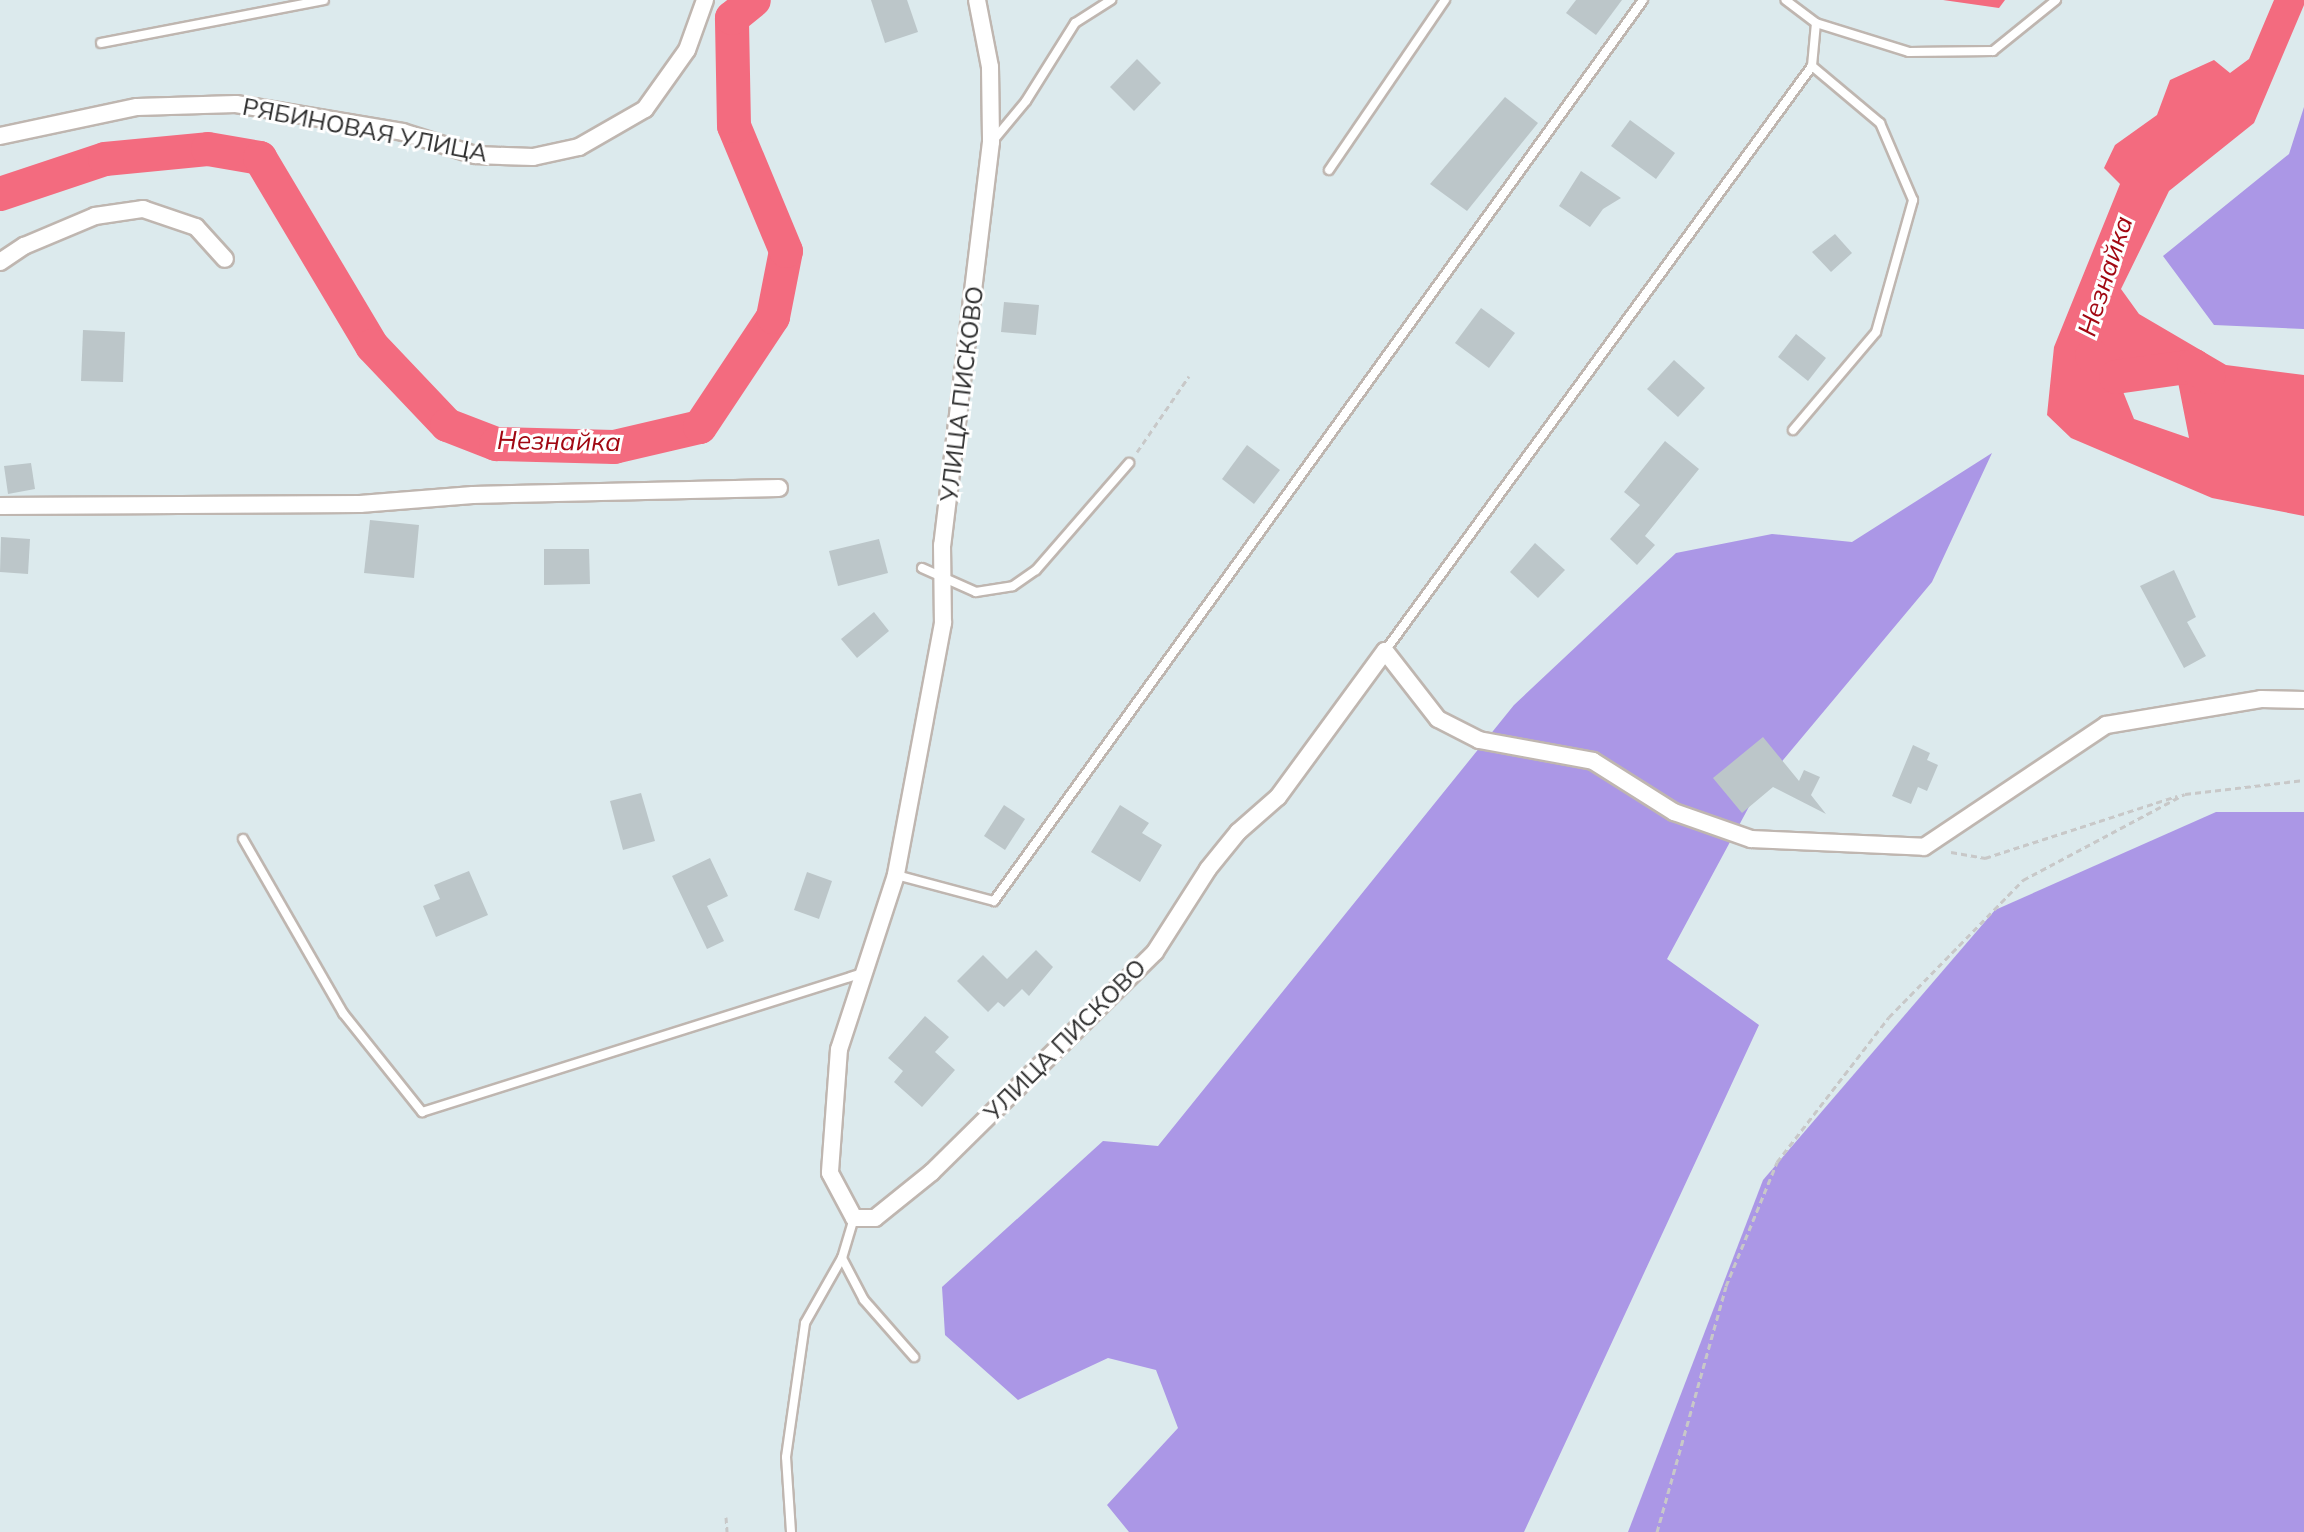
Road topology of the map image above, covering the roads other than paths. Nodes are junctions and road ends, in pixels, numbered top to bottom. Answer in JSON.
{"nodes":[{"id":1,"x":324,"y":0,"type":"edge"},
{"id":2,"x":705,"y":0,"type":"edge"},
{"id":3,"x":977,"y":0,"type":"edge"},
{"id":4,"x":1111,"y":0,"type":"edge"},
{"id":5,"x":1445,"y":0,"type":"edge"},
{"id":6,"x":1643,"y":0,"type":"edge"},
{"id":7,"x":1786,"y":0,"type":"edge"},
{"id":8,"x":2056,"y":0,"type":"edge"},
{"id":9,"x":1816,"y":23,"type":"junction"},
{"id":10,"x":101,"y":43,"type":"dead end"},
{"id":11,"x":1812,"y":66,"type":"junction"},
{"id":12,"x":0,"y":136,"type":"edge"},
{"id":13,"x":991,"y":142,"type":"junction"},
{"id":14,"x":1329,"y":170,"type":"dead end"},
{"id":15,"x":225,"y":259,"type":"dead end"},
{"id":16,"x":0,"y":262,"type":"edge"},
{"id":17,"x":1793,"y":430,"type":"dead end"},
{"id":18,"x":1129,"y":463,"type":"road end"},
{"id":19,"x":779,"y":488,"type":"dead end"},
{"id":20,"x":0,"y":506,"type":"edge"},
{"id":21,"x":922,"y":568,"type":"dead end"},
{"id":22,"x":942,"y":573,"type":"junction"},
{"id":23,"x":1385,"y":651,"type":"junction"},
{"id":24,"x":2304,"y":700,"type":"edge"},
{"id":25,"x":243,"y":839,"type":"dead end"},
{"id":26,"x":896,"y":875,"type":"junction"},
{"id":27,"x":865,"y":972,"type":"junction"},
{"id":28,"x":854,"y":1218,"type":"junction"},
{"id":29,"x":842,"y":1258,"type":"junction"},
{"id":30,"x":914,"y":1357,"type":"dead end"},
{"id":31,"x":791,"y":1532,"type":"edge"}],
"edges":[{"from":1,"to":10,"type":"lane"},
{"from":2,"to":12,"type":"street","name":"РЯБИНОВАЯ УЛИЦА"},
{"from":3,"to":13,"type":"street","name":"УЛИЦА ПИСКОВО"},
{"from":4,"to":13,"type":"lane"},
{"from":5,"to":14,"type":"lane"},
{"from":6,"to":26,"type":"lane"},
{"from":7,"to":9,"type":"lane"},
{"from":8,"to":9,"type":"lane"},
{"from":9,"to":11,"type":"lane"},
{"from":11,"to":17,"type":"lane"},
{"from":11,"to":23,"type":"lane"},
{"from":13,"to":22,"type":"street","name":"УЛИЦА ПИСКОВО"},
{"from":15,"to":16,"type":"street"},
{"from":18,"to":22,"type":"lane"},
{"from":19,"to":20,"type":"street"},
{"from":21,"to":22,"type":"lane"},
{"from":22,"to":26,"type":"street","name":"УЛИЦА ПИСКОВО"},
{"from":23,"to":24,"type":"street"},
{"from":23,"to":28,"type":"street","name":"УЛИЦА ПИСКОВО"},
{"from":25,"to":27,"type":"lane"},
{"from":26,"to":27,"type":"street","name":"УЛИЦА ПИСКОВО"},
{"from":27,"to":28,"type":"street","name":"УЛИЦА ПИСКОВО"},
{"from":28,"to":29,"type":"lane"},
{"from":29,"to":30,"type":"lane"},
{"from":29,"to":31,"type":"lane"}]}
